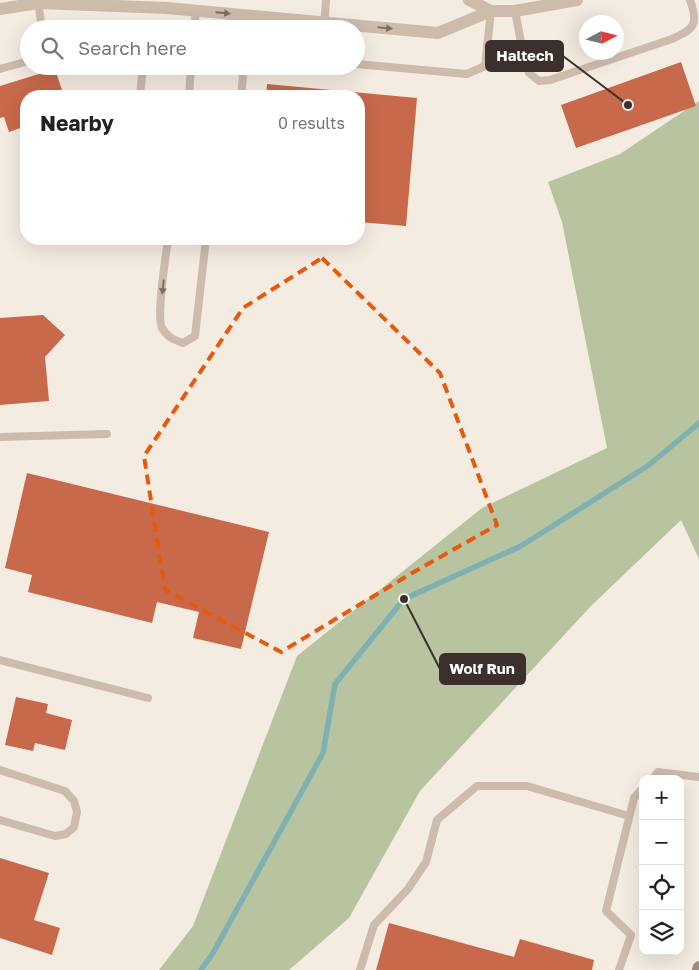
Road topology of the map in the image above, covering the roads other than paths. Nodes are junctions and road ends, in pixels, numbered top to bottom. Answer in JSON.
{"nodes":[{"id":1,"x":326,"y":0,"type":"edge"},
{"id":2,"x":469,"y":0,"type":"edge"},
{"id":3,"x":577,"y":0,"type":"edge"},
{"id":4,"x":690,"y":0,"type":"edge"},
{"id":5,"x":38,"y":1,"type":"edge"},
{"id":6,"x":0,"y":9,"type":"edge"},
{"id":7,"x":196,"y":11,"type":"junction"},
{"id":8,"x":491,"y":11,"type":"junction"},
{"id":9,"x":515,"y":11,"type":"junction"},
{"id":10,"x":41,"y":20,"type":"edge"},
{"id":11,"x":195,"y":20,"type":"edge"},
{"id":12,"x":278,"y":20,"type":"edge"},
{"id":13,"x":324,"y":20,"type":"edge"},
{"id":14,"x":365,"y":28,"type":"edge"},
{"id":15,"x":20,"y":63,"type":"edge"},
{"id":16,"x":365,"y":65,"type":"edge"},
{"id":17,"x":0,"y":69,"type":"edge"},
{"id":18,"x":142,"y":75,"type":"edge"},
{"id":19,"x":190,"y":75,"type":"edge"},
{"id":20,"x":243,"y":75,"type":"edge"},
{"id":21,"x":141,"y":90,"type":"edge"},
{"id":22,"x":189,"y":90,"type":"edge"},
{"id":23,"x":242,"y":90,"type":"edge"},
{"id":24,"x":167,"y":245,"type":"edge"},
{"id":25,"x":205,"y":245,"type":"edge"},
{"id":26,"x":106,"y":434,"type":"dead end"},
{"id":27,"x":0,"y":437,"type":"edge"},
{"id":28,"x":0,"y":660,"type":"edge"},
{"id":29,"x":148,"y":698,"type":"dead end"},
{"id":30,"x":0,"y":770,"type":"edge"},
{"id":31,"x":655,"y":775,"type":"edge"},
{"id":32,"x":683,"y":775,"type":"edge"},
{"id":33,"x":684,"y":775,"type":"edge"},
{"id":34,"x":699,"y":777,"type":"edge"},
{"id":35,"x":639,"y":792,"type":"edge"},
{"id":36,"x":629,"y":816,"type":"junction"},
{"id":37,"x":0,"y":820,"type":"edge"},
{"id":38,"x":360,"y":970,"type":"edge"},
{"id":39,"x":619,"y":970,"type":"edge"}],
"edges":[{"from":1,"to":13,"type":"lane"},
{"from":2,"to":8,"type":"street"},
{"from":3,"to":9,"type":"street"},
{"from":4,"to":9,"type":"lane"},
{"from":5,"to":6,"type":"street"},
{"from":5,"to":7,"type":"street"},
{"from":5,"to":10,"type":"lane"},
{"from":7,"to":11,"type":"lane"},
{"from":7,"to":12,"type":"street","one_way":true},
{"from":8,"to":9,"type":"street"},
{"from":14,"to":8,"type":"street","one_way":true},
{"from":8,"to":16,"type":"lane"},
{"from":15,"to":17,"type":"lane"},
{"from":18,"to":21,"type":"lane"},
{"from":19,"to":22,"type":"lane"},
{"from":20,"to":23,"type":"lane"},
{"from":24,"to":25,"type":"lane","one_way":true},
{"from":26,"to":27,"type":"lane"},
{"from":28,"to":29,"type":"lane"},
{"from":30,"to":37,"type":"lane"},
{"from":31,"to":32,"type":"lane"},
{"from":33,"to":34,"type":"lane"},
{"from":35,"to":36,"type":"lane"},
{"from":36,"to":38,"type":"lane"},
{"from":36,"to":39,"type":"lane"}]}
